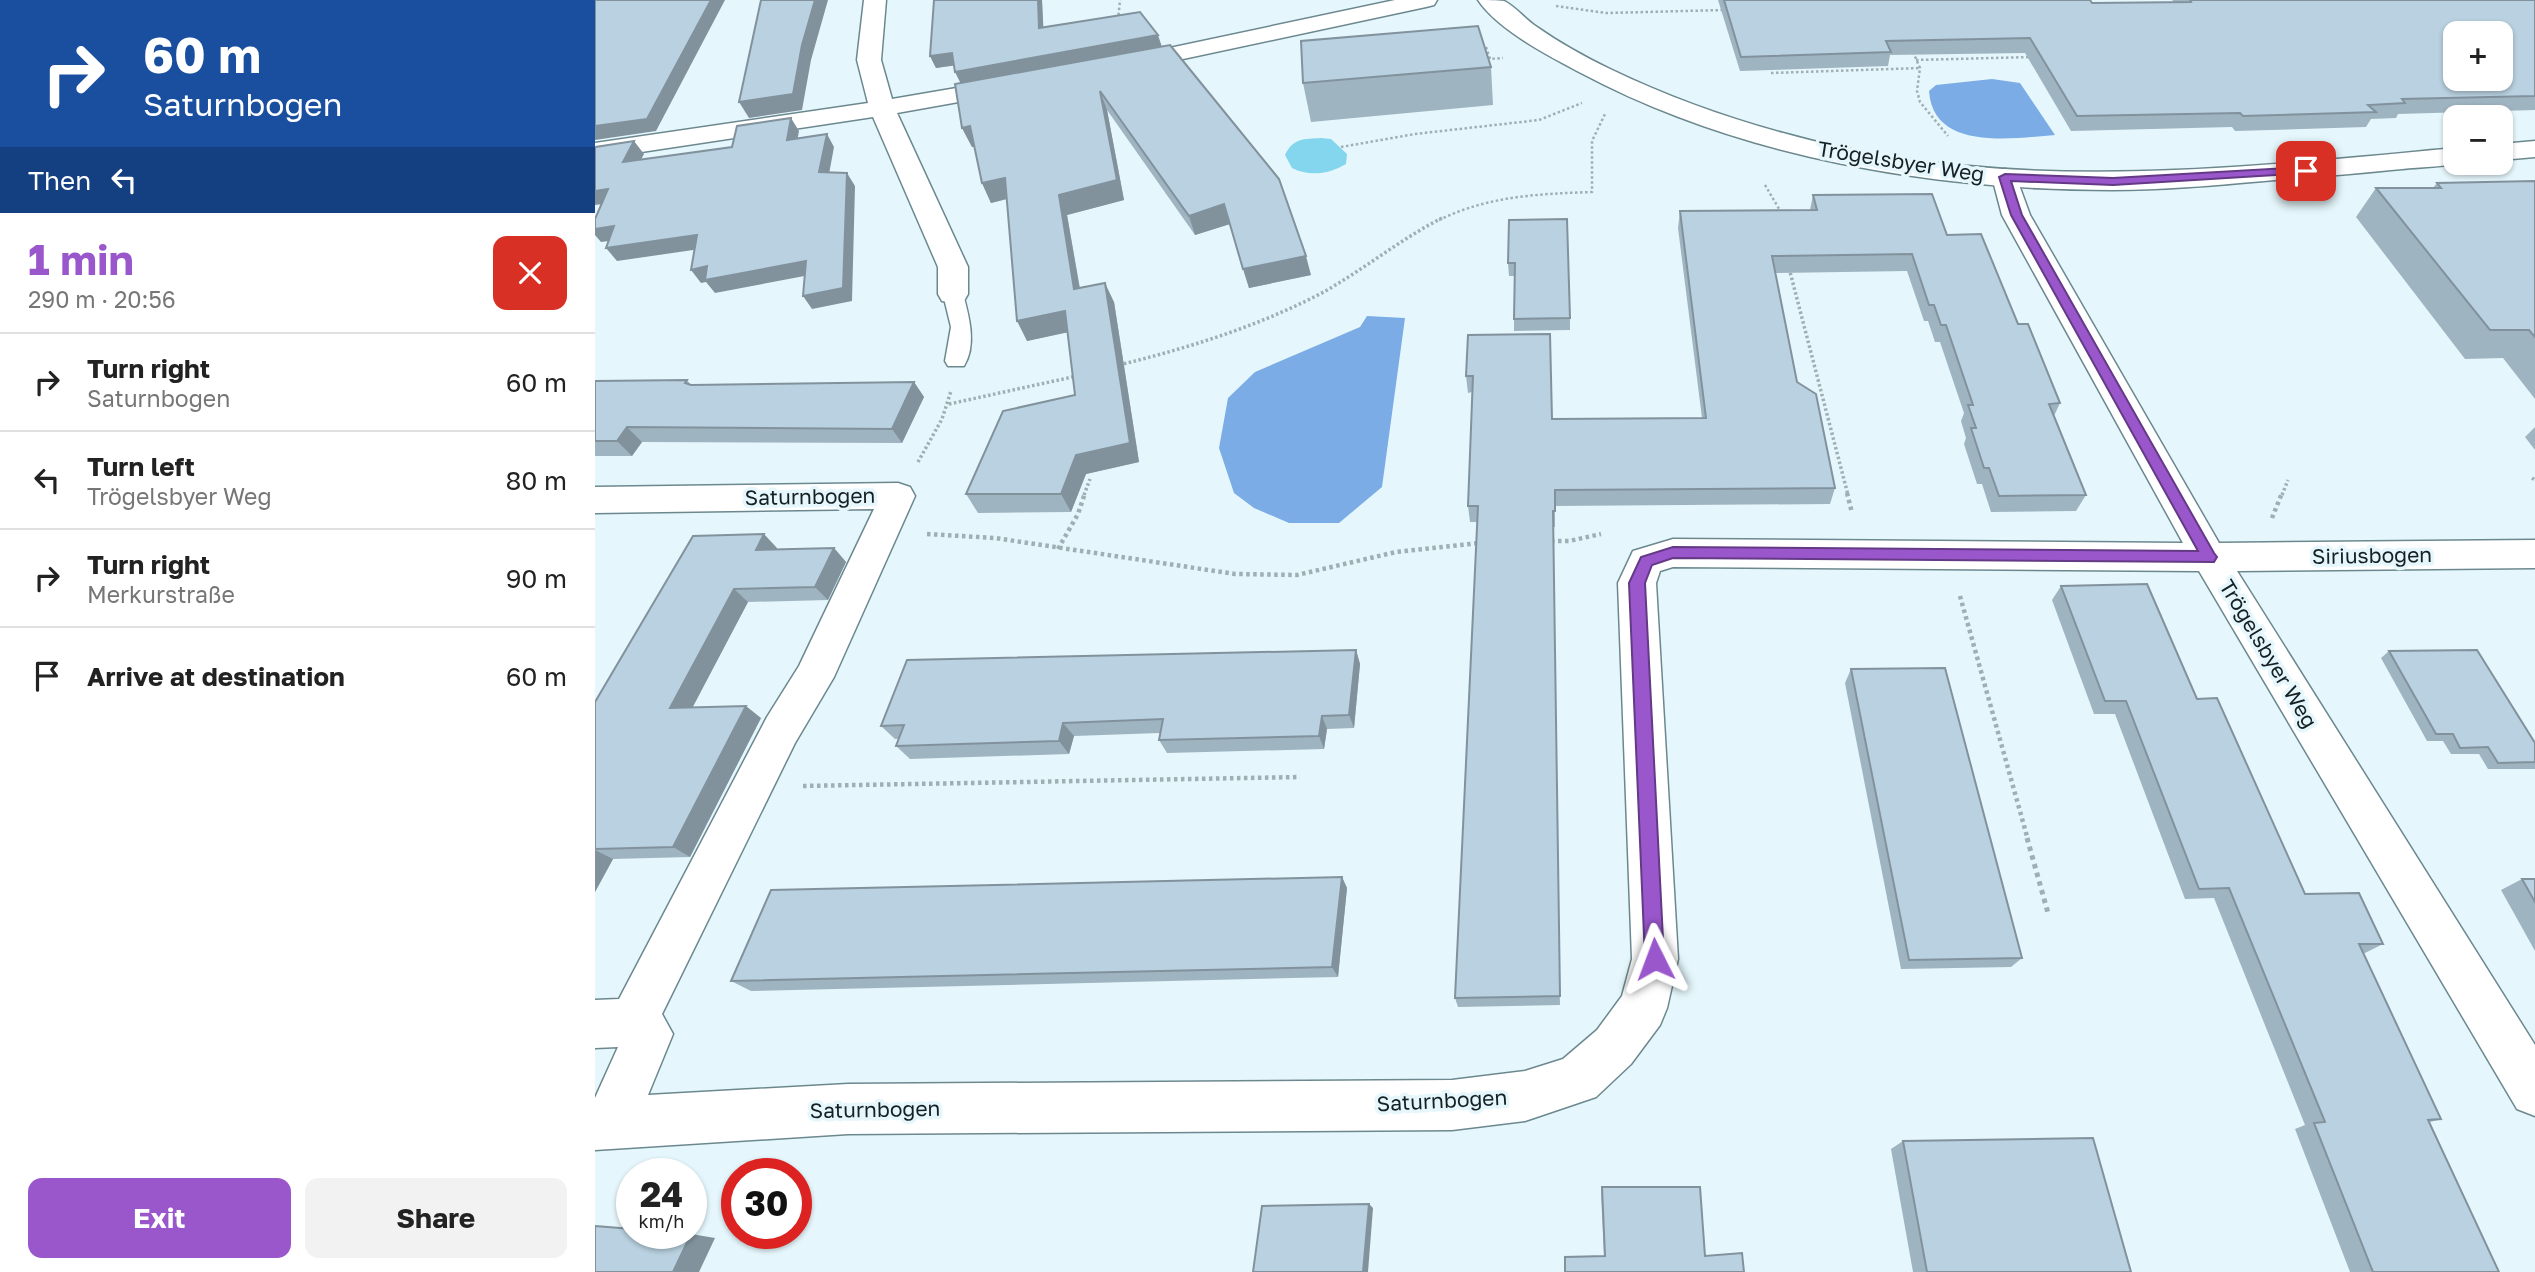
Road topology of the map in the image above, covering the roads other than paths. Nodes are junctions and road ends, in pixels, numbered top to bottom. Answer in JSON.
{"nodes":[{"id":1,"x":875,"y":0,"type":"edge"},
{"id":2,"x":1426,"y":0,"type":"edge"},
{"id":3,"x":1498,"y":8,"type":"edge"},
{"id":4,"x":1098,"y":69,"type":"edge"},
{"id":5,"x":1032,"y":82,"type":"edge"},
{"id":6,"x":882,"y":108,"type":"junction"},
{"id":7,"x":2535,"y":149,"type":"edge"},
{"id":8,"x":2513,"y":151,"type":"edge"},
{"id":9,"x":595,"y":152,"type":"edge"},
{"id":10,"x":2443,"y":157,"type":"edge"},
{"id":11,"x":2005,"y":177,"type":"junction"},
{"id":12,"x":953,"y":294,"type":"joint"},
{"id":13,"x":956,"y":361,"type":"road end"},
{"id":14,"x":595,"y":500,"type":"edge"},
{"id":15,"x":2535,"y":554,"type":"edge"},
{"id":16,"x":2209,"y":557,"type":"junction"},
{"id":17,"x":614,"y":1023,"type":"edge"},
{"id":18,"x":2535,"y":1091,"type":"edge"},
{"id":19,"x":603,"y":1123,"type":"edge"}],
"edges":[{"from":1,"to":6,"type":"street"},
{"from":2,"to":4,"type":"street"},
{"from":3,"to":11,"type":"street","name":"Trögelsbyer Weg"},
{"from":5,"to":6,"type":"street"},
{"from":6,"to":9,"type":"street"},
{"from":6,"to":12,"type":"street"},
{"from":7,"to":8,"type":"street"},
{"from":10,"to":11,"type":"street"},
{"from":11,"to":16,"type":"street","name":"Trögelsbyer Weg"},
{"from":12,"to":13,"type":"lane"},
{"from":14,"to":17,"type":"street","name":"Saturnbogen"},
{"from":15,"to":16,"type":"street","name":"Siriusbogen"},
{"from":16,"to":18,"type":"street","name":"Trögelsbyer Weg"},
{"from":16,"to":19,"type":"street","name":"Saturnbogen"},
{"from":17,"to":19,"type":"street","name":"Saturnbogen"}]}
